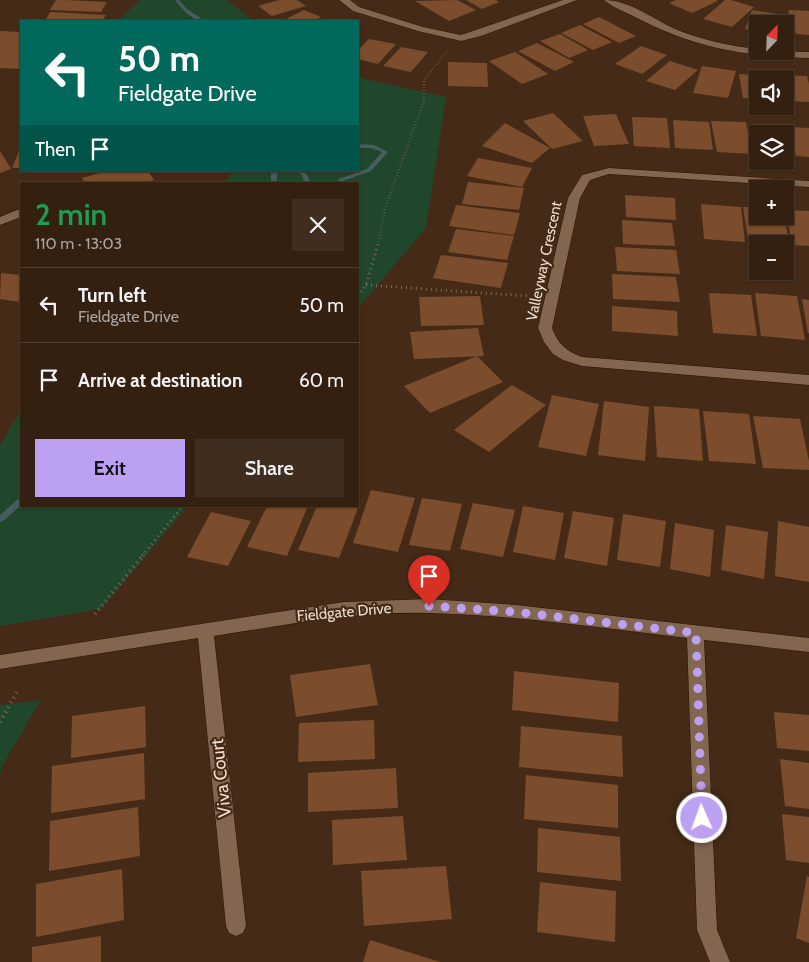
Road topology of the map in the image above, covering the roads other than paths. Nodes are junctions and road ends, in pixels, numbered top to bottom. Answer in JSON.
{"nodes":[{"id":1,"x":344,"y":0,"type":"edge"},
{"id":2,"x":572,"y":0,"type":"edge"},
{"id":3,"x":609,"y":0,"type":"edge"},
{"id":4,"x":809,"y":56,"type":"edge"},
{"id":5,"x":809,"y":184,"type":"edge"},
{"id":6,"x":17,"y":214,"type":"dead end"},
{"id":7,"x":0,"y":221,"type":"edge"},
{"id":8,"x":809,"y":380,"type":"edge"},
{"id":9,"x":205,"y":629,"type":"junction"},
{"id":10,"x":696,"y":633,"type":"junction"},
{"id":11,"x":809,"y":645,"type":"edge"},
{"id":12,"x":0,"y":662,"type":"edge"},
{"id":13,"x":236,"y":926,"type":"dead end"},
{"id":14,"x":720,"y":962,"type":"edge"}],
"edges":[{"from":1,"to":2,"type":"street"},
{"from":3,"to":4,"type":"street"},
{"from":5,"to":8,"type":"street","name":"Valleyway Crescent"},
{"from":6,"to":7,"type":"street"},
{"from":9,"to":10,"type":"street","name":"Fieldgate Drive"},
{"from":9,"to":12,"type":"street","name":"Fieldgate Drive"},
{"from":9,"to":13,"type":"street","name":"Viva Court"},
{"from":10,"to":11,"type":"street","name":"Fieldgate Drive"},
{"from":10,"to":14,"type":"street"}]}
